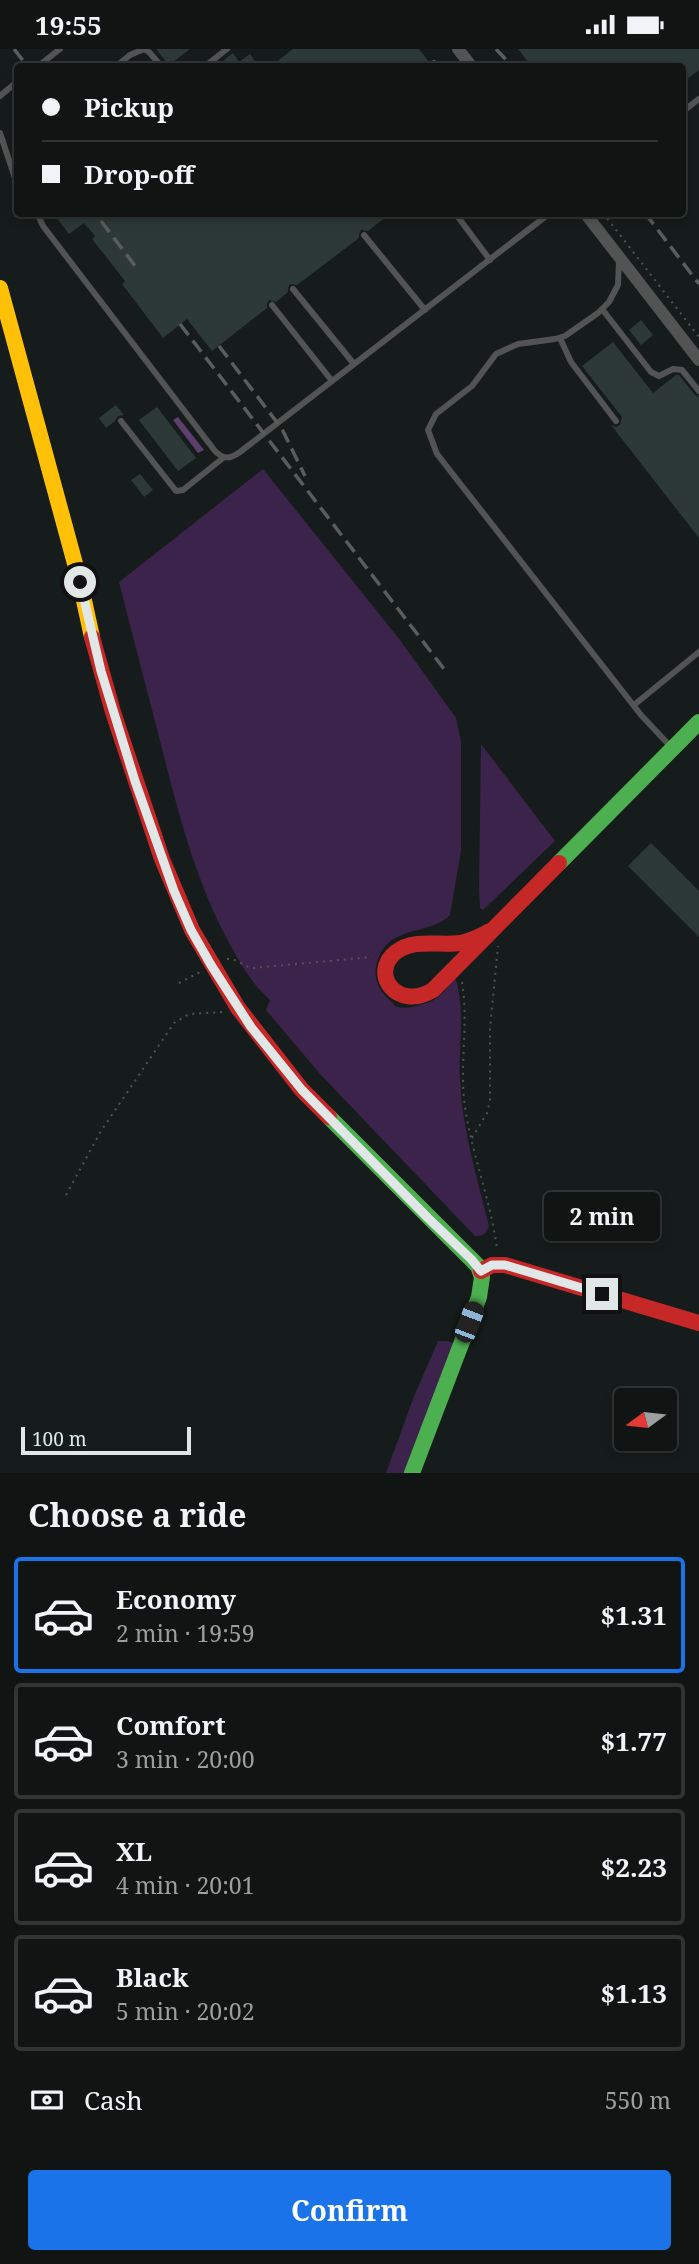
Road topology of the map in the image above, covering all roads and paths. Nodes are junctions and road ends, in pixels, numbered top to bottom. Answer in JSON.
{"nodes":[{"id":1,"x":60,"y":49,"type":"edge"},
{"id":2,"x":227,"y":49,"type":"edge"},
{"id":3,"x":458,"y":49,"type":"edge"},
{"id":4,"x":42,"y":63,"type":"edge"},
{"id":5,"x":120,"y":63,"type":"edge"},
{"id":6,"x":159,"y":63,"type":"edge"},
{"id":7,"x":209,"y":63,"type":"edge"},
{"id":8,"x":469,"y":63,"type":"edge"},
{"id":9,"x":14,"y":84,"type":"edge"},
{"id":10,"x":0,"y":96,"type":"edge"},
{"id":11,"x":0,"y":133,"type":"edge"},
{"id":12,"x":14,"y":175,"type":"edge"},
{"id":13,"x":39,"y":217,"type":"edge"},
{"id":14,"x":458,"y":217,"type":"edge"},
{"id":15,"x":545,"y":217,"type":"edge"},
{"id":16,"x":588,"y":217,"type":"edge"},
{"id":17,"x":606,"y":217,"type":"edge"},
{"id":18,"x":364,"y":235,"type":"dead end"},
{"id":19,"x":618,"y":257,"type":"junction"},
{"id":20,"x":490,"y":260,"type":"junction"},
{"id":21,"x":0,"y":288,"type":"edge"},
{"id":22,"x":292,"y":289,"type":"dead end"},
{"id":23,"x":272,"y":305,"type":"dead end"},
{"id":24,"x":603,"y":309,"type":"junction"},
{"id":25,"x":425,"y":310,"type":"junction"},
{"id":26,"x":699,"y":337,"type":"edge"},
{"id":27,"x":560,"y":338,"type":"junction"},
{"id":28,"x":699,"y":360,"type":"edge"},
{"id":29,"x":354,"y":364,"type":"junction"},
{"id":30,"x":332,"y":381,"type":"junction"},
{"id":31,"x":699,"y":391,"type":"edge"},
{"id":32,"x":121,"y":421,"type":"dead end"},
{"id":33,"x":616,"y":421,"type":"dead end"},
{"id":34,"x":223,"y":458,"type":"junction"},
{"id":35,"x":699,"y":652,"type":"edge"},
{"id":36,"x":634,"y":705,"type":"junction"},
{"id":37,"x":699,"y":722,"type":"edge"},
{"id":38,"x":673,"y":748,"type":"junction"},
{"id":39,"x":493,"y":928,"type":"junction"},
{"id":40,"x":391,"y":956,"type":"junction"},
{"id":41,"x":458,"y":965,"type":"junction"},
{"id":42,"x":206,"y":968,"type":"junction"},
{"id":43,"x":178,"y":983,"type":"dead end"},
{"id":44,"x":238,"y":1008,"type":"junction"},
{"id":45,"x":471,"y":1139,"type":"junction"},
{"id":46,"x":66,"y":1195,"type":"dead end"},
{"id":47,"x":499,"y":1264,"type":"junction"},
{"id":48,"x":481,"y":1271,"type":"junction"},
{"id":49,"x":699,"y":1323,"type":"edge"},
{"id":50,"x":412,"y":1473,"type":"edge"}],
"edges":[{"from":1,"to":4,"type":"lane"},
{"from":2,"to":7,"type":"lane"},
{"from":3,"to":8,"type":"street"},
{"from":5,"to":6,"type":"lane"},
{"from":9,"to":10,"type":"lane"},
{"from":11,"to":12,"type":"lane"},
{"from":13,"to":34,"type":"lane"},
{"from":14,"to":20,"type":"lane"},
{"from":15,"to":20,"type":"lane"},
{"from":16,"to":19,"type":"street"},
{"from":17,"to":26,"type":"path"},
{"from":18,"to":25,"type":"lane"},
{"from":19,"to":24,"type":"lane"},
{"from":19,"to":28,"type":"street"},
{"from":20,"to":25,"type":"lane"},
{"from":21,"to":42,"type":"street"},
{"from":22,"to":29,"type":"lane"},
{"from":23,"to":30,"type":"lane"},
{"from":24,"to":27,"type":"lane"},
{"from":24,"to":31,"type":"lane"},
{"from":25,"to":29,"type":"lane"},
{"from":27,"to":33,"type":"lane"},
{"from":27,"to":36,"type":"lane"},
{"from":29,"to":30,"type":"lane"},
{"from":30,"to":34,"type":"lane"},
{"from":32,"to":34,"type":"lane"},
{"from":35,"to":36,"type":"lane"},
{"from":36,"to":38,"type":"lane"},
{"from":37,"to":38,"type":"street"},
{"from":38,"to":39,"type":"street"},
{"from":39,"to":40,"type":"street"},
{"from":39,"to":41,"type":"street"},
{"from":39,"to":45,"type":"path"},
{"from":40,"to":41,"type":"street"},
{"from":40,"to":42,"type":"path"},
{"from":41,"to":45,"type":"path"},
{"from":42,"to":43,"type":"path"},
{"from":42,"to":44,"type":"street"},
{"from":44,"to":46,"type":"path"},
{"from":44,"to":48,"type":"street"},
{"from":45,"to":47,"type":"path"},
{"from":47,"to":48,"type":"street"},
{"from":47,"to":49,"type":"street"},
{"from":48,"to":50,"type":"street"}]}
